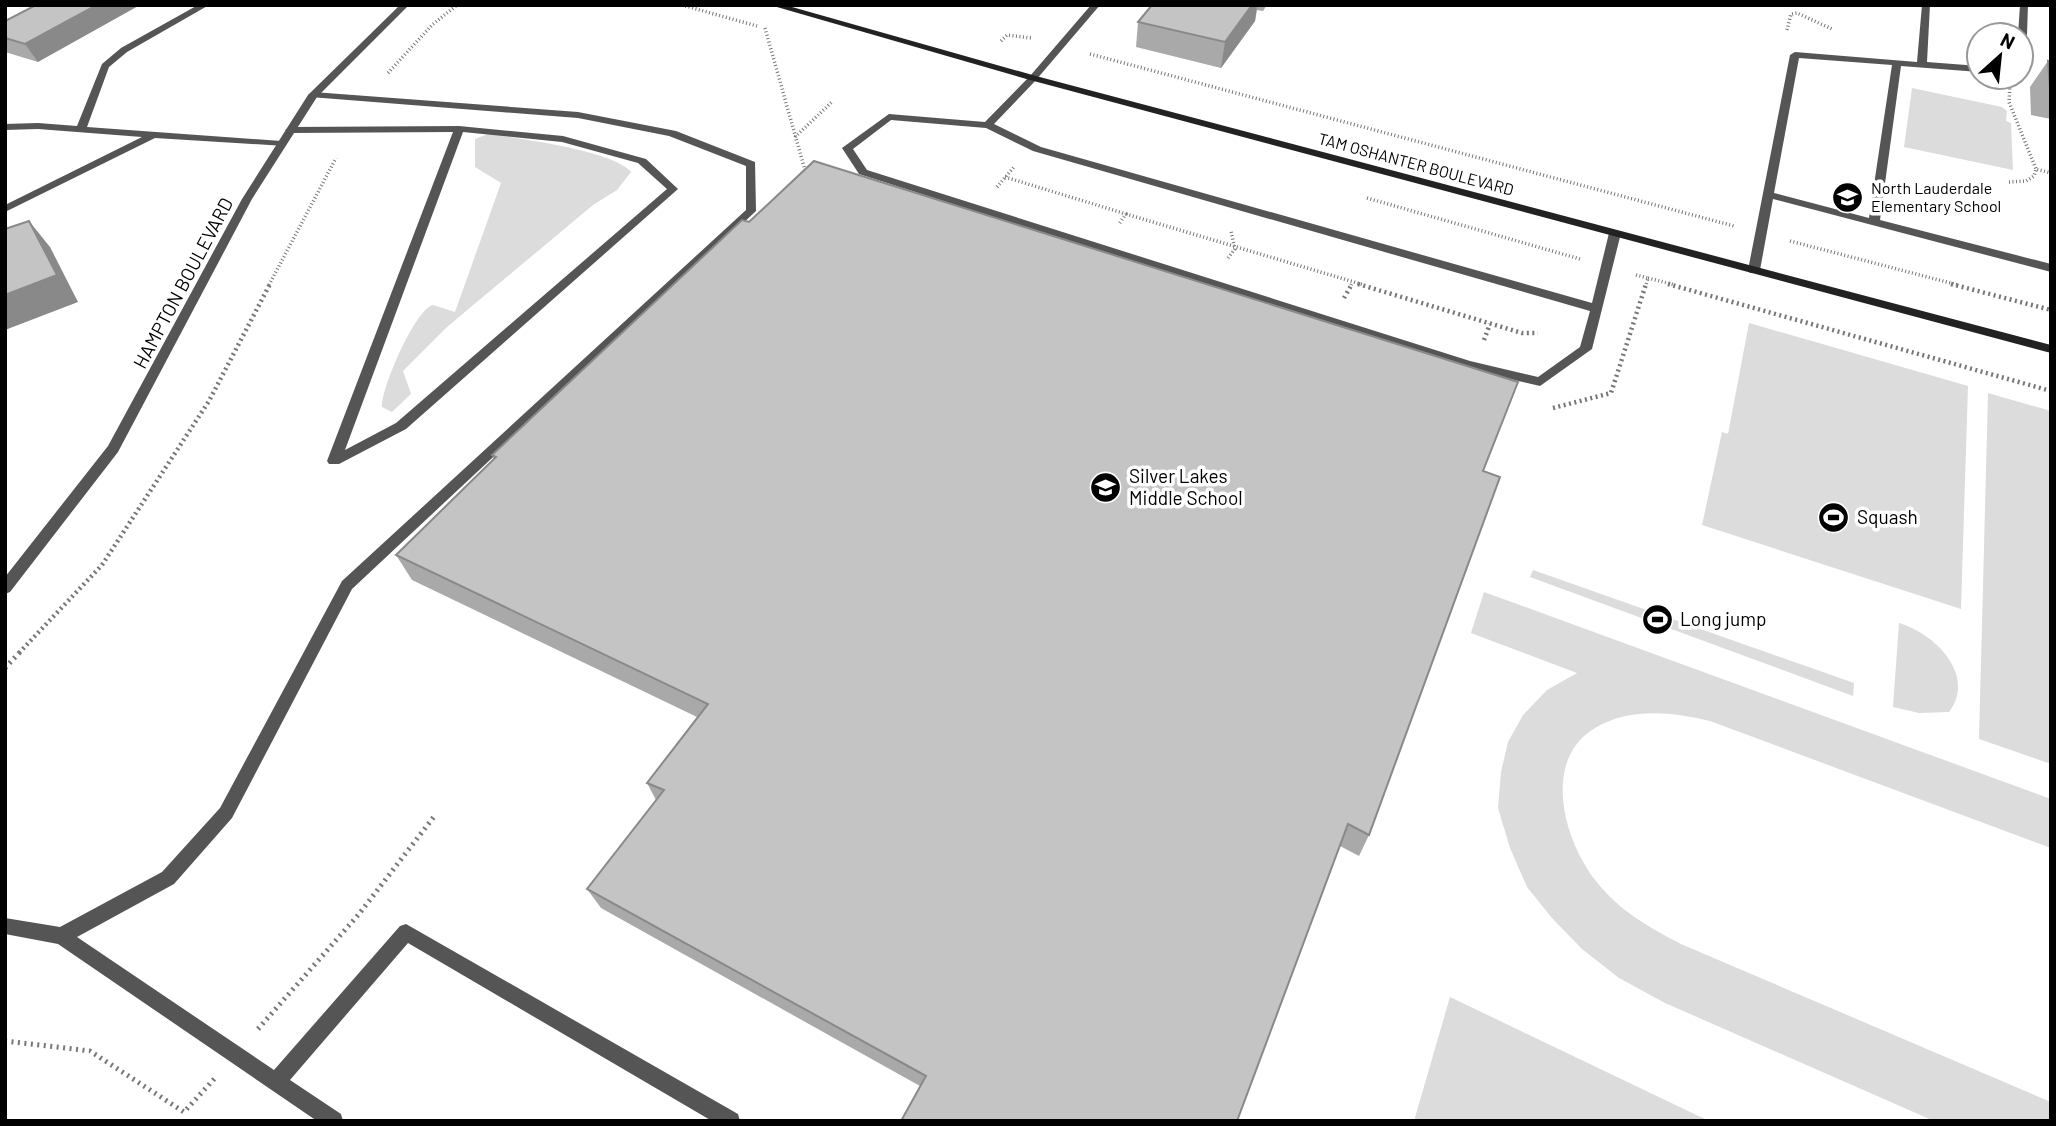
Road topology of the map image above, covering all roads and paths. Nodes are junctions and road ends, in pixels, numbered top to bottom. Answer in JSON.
{"nodes":[{"id":1,"x":205,"y":5,"type":"edge"},
{"id":2,"x":405,"y":5,"type":"edge"},
{"id":3,"x":457,"y":5,"type":"edge"},
{"id":4,"x":682,"y":5,"type":"edge"},
{"id":5,"x":774,"y":5,"type":"edge"},
{"id":6,"x":1096,"y":5,"type":"edge"},
{"id":7,"x":1926,"y":5,"type":"edge"},
{"id":8,"x":765,"y":28,"type":"junction"},
{"id":9,"x":778,"y":32,"type":"dead end"},
{"id":10,"x":1118,"y":61,"type":"dead end"},
{"id":11,"x":1896,"y":62,"type":"junction"},
{"id":12,"x":1922,"y":65,"type":"junction"},
{"id":13,"x":1965,"y":68,"type":"edge"},
{"id":14,"x":1033,"y":78,"type":"junction"},
{"id":15,"x":313,"y":95,"type":"junction"},
{"id":16,"x":368,"y":99,"type":"junction"},
{"id":17,"x":832,"y":102,"type":"dead end"},
{"id":18,"x":988,"y":125,"type":"junction"},
{"id":19,"x":5,"y":127,"type":"edge"},
{"id":20,"x":82,"y":129,"type":"junction"},
{"id":21,"x":459,"y":129,"type":"junction"},
{"id":22,"x":290,"y":130,"type":"junction"},
{"id":23,"x":351,"y":130,"type":"junction"},
{"id":24,"x":154,"y":135,"type":"junction"},
{"id":25,"x":795,"y":137,"type":"junction"},
{"id":26,"x":281,"y":144,"type":"junction"},
{"id":27,"x":2051,"y":173,"type":"edge"},
{"id":28,"x":2009,"y":183,"type":"dead end"},
{"id":29,"x":808,"y":184,"type":"edge"},
{"id":30,"x":1768,"y":195,"type":"junction"},
{"id":31,"x":5,"y":209,"type":"edge"},
{"id":32,"x":1126,"y":214,"type":"dead end"},
{"id":33,"x":1874,"y":222,"type":"junction"},
{"id":34,"x":1615,"y":233,"type":"junction"},
{"id":35,"x":1761,"y":233,"type":"junction"},
{"id":36,"x":2051,"y":268,"type":"edge"},
{"id":37,"x":1754,"y":270,"type":"junction"},
{"id":38,"x":1648,"y":278,"type":"dead end"},
{"id":39,"x":1594,"y":308,"type":"junction"},
{"id":40,"x":2051,"y":310,"type":"edge"},
{"id":41,"x":1538,"y":333,"type":"dead end"},
{"id":42,"x":2051,"y":349,"type":"edge"},
{"id":43,"x":2051,"y":391,"type":"edge"},
{"id":44,"x":5,"y":588,"type":"edge"},
{"id":45,"x":5,"y":668,"type":"edge"},
{"id":46,"x":436,"y":814,"type":"dead end"},
{"id":47,"x":5,"y":926,"type":"edge"},
{"id":48,"x":61,"y":936,"type":"junction"},
{"id":49,"x":5,"y":1041,"type":"edge"},
{"id":50,"x":235,"y":1055,"type":"junction"},
{"id":51,"x":275,"y":1083,"type":"junction"},
{"id":52,"x":334,"y":1121,"type":"edge"},
{"id":53,"x":731,"y":1121,"type":"edge"}],
"edges":[{"from":1,"to":20,"type":"street"},
{"from":2,"to":15,"type":"street","name":"HAMPTON BOULEVARD"},
{"from":3,"to":16,"type":"path"},
{"from":4,"to":8,"type":"path"},
{"from":5,"to":14,"type":"street","name":"TAM OSHANTER BOULEVARD"},
{"from":6,"to":14,"type":"street"},
{"from":7,"to":12,"type":"street"},
{"from":8,"to":9,"type":"path"},
{"from":8,"to":25,"type":"path"},
{"from":10,"to":35,"type":"path"},
{"from":11,"to":12,"type":"street"},
{"from":11,"to":30,"type":"street"},
{"from":11,"to":33,"type":"street"},
{"from":12,"to":13,"type":"street"},
{"from":14,"to":18,"type":"street"},
{"from":14,"to":34,"type":"street","name":"TAM OSHANTER BOULEVARD"},
{"from":15,"to":16,"type":"street"},
{"from":15,"to":22,"type":"street","name":"HAMPTON BOULEVARD"},
{"from":16,"to":48,"type":"street"},
{"from":17,"to":25,"type":"path"},
{"from":18,"to":39,"type":"street"},
{"from":18,"to":39,"type":"street"},
{"from":19,"to":20,"type":"street"},
{"from":20,"to":24,"type":"street"},
{"from":21,"to":21,"type":"street"},
{"from":21,"to":23,"type":"street"},
{"from":22,"to":23,"type":"street"},
{"from":22,"to":26,"type":"street","name":"HAMPTON BOULEVARD"},
{"from":23,"to":45,"type":"path"},
{"from":24,"to":26,"type":"street"},
{"from":24,"to":31,"type":"street"},
{"from":25,"to":29,"type":"path"},
{"from":26,"to":44,"type":"street","name":"HAMPTON BOULEVARD"},
{"from":27,"to":28,"type":"path"},
{"from":30,"to":33,"type":"street"},
{"from":30,"to":35,"type":"street"},
{"from":32,"to":41,"type":"path"},
{"from":33,"to":36,"type":"street"},
{"from":34,"to":37,"type":"street","name":"TAM OSHANTER BOULEVARD"},
{"from":34,"to":39,"type":"street"},
{"from":35,"to":37,"type":"street"},
{"from":35,"to":40,"type":"path"},
{"from":37,"to":42,"type":"street","name":"TAM OSHANTER BOULEVARD"},
{"from":38,"to":43,"type":"path"},
{"from":46,"to":50,"type":"path"},
{"from":47,"to":48,"type":"street"},
{"from":48,"to":50,"type":"street"},
{"from":49,"to":50,"type":"path"},
{"from":50,"to":51,"type":"street"},
{"from":51,"to":52,"type":"street"},
{"from":51,"to":53,"type":"street"}]}
